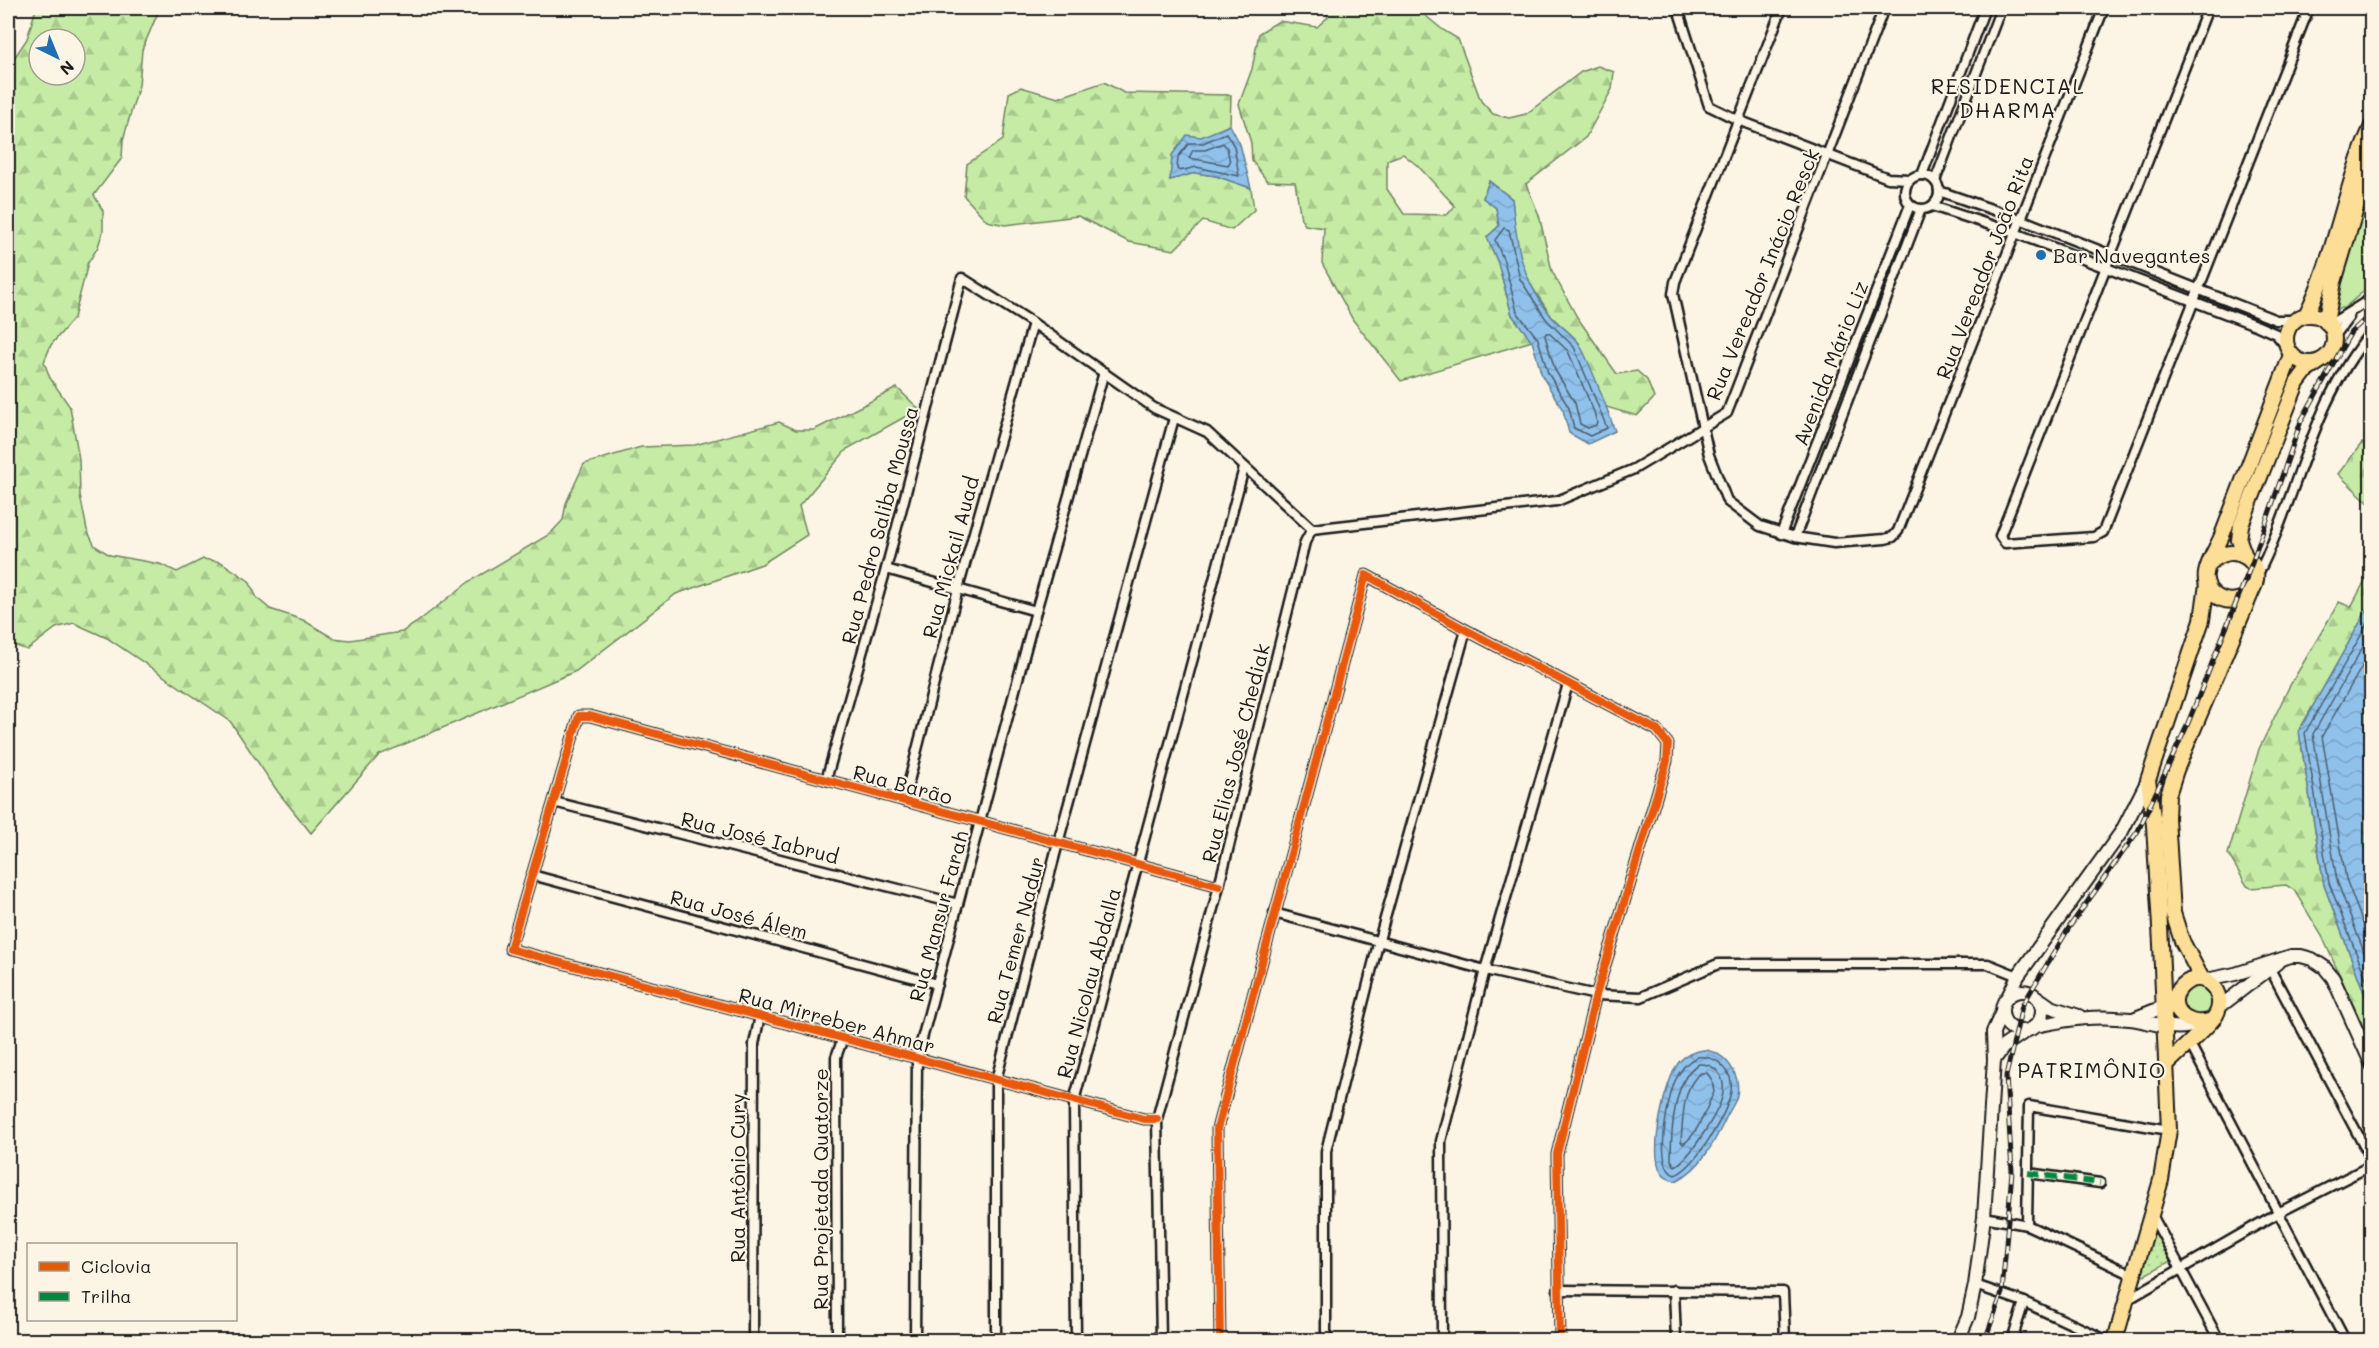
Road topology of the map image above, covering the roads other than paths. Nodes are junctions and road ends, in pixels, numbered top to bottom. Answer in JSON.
{"nodes":[{"id":1,"x":1680,"y":8,"type":"edge"},
{"id":2,"x":1782,"y":8,"type":"edge"},
{"id":3,"x":1884,"y":8,"type":"edge"},
{"id":4,"x":1985,"y":8,"type":"edge"},
{"id":5,"x":2001,"y":8,"type":"edge"},
{"id":6,"x":2104,"y":8,"type":"edge"},
{"id":7,"x":2208,"y":8,"type":"edge"},
{"id":8,"x":2309,"y":8,"type":"edge"},
{"id":9,"x":1738,"y":120,"type":"junction"},
{"id":10,"x":2372,"y":126,"type":"edge"},
{"id":11,"x":1827,"y":155,"type":"junction"},
{"id":12,"x":2372,"y":155,"type":"edge"},
{"id":13,"x":1922,"y":175,"type":"junction"},
{"id":14,"x":1888,"y":178,"type":"junction"},
{"id":15,"x":1910,"y":179,"type":"junction"},
{"id":16,"x":1935,"y":181,"type":"junction"},
{"id":17,"x":1939,"y":191,"type":"junction"},
{"id":18,"x":1904,"y":194,"type":"junction"},
{"id":19,"x":1910,"y":205,"type":"junction"},
{"id":20,"x":1932,"y":206,"type":"junction"},
{"id":21,"x":1922,"y":209,"type":"junction"},
{"id":22,"x":2020,"y":219,"type":"junction"},
{"id":23,"x":2015,"y":233,"type":"junction"},
{"id":24,"x":2109,"y":256,"type":"junction"},
{"id":25,"x":2105,"y":269,"type":"junction"},
{"id":26,"x":2199,"y":290,"type":"junction"},
{"id":27,"x":2372,"y":298,"type":"edge"},
{"id":28,"x":2195,"y":303,"type":"junction"},
{"id":29,"x":2355,"y":310,"type":"junction"},
{"id":30,"x":2301,"y":318,"type":"junction"},
{"id":31,"x":1033,"y":323,"type":"junction"},
{"id":32,"x":2329,"y":328,"type":"junction"},
{"id":33,"x":2372,"y":331,"type":"edge"},
{"id":34,"x":2289,"y":350,"type":"junction"},
{"id":35,"x":2322,"y":360,"type":"junction"},
{"id":36,"x":1104,"y":372,"type":"junction"},
{"id":37,"x":1174,"y":418,"type":"junction"},
{"id":38,"x":1704,"y":426,"type":"junction"},
{"id":39,"x":1244,"y":468,"type":"junction"},
{"id":40,"x":1312,"y":529,"type":"junction"},
{"id":41,"x":1781,"y":534,"type":"junction"},
{"id":42,"x":1795,"y":537,"type":"junction"},
{"id":43,"x":2245,"y":556,"type":"junction"},
{"id":44,"x":2210,"y":564,"type":"junction"},
{"id":45,"x":886,"y":568,"type":"junction"},
{"id":46,"x":2255,"y":583,"type":"junction"},
{"id":47,"x":2207,"y":584,"type":"junction"},
{"id":48,"x":958,"y":589,"type":"junction"},
{"id":49,"x":1036,"y":611,"type":"junction"},
{"id":50,"x":1466,"y":630,"type":"junction"},
{"id":51,"x":1568,"y":684,"type":"junction"},
{"id":52,"x":826,"y":780,"type":"junction"},
{"id":53,"x":2148,"y":780,"type":"junction"},
{"id":54,"x":904,"y":801,"type":"junction"},
{"id":55,"x":554,"y":802,"type":"junction"},
{"id":56,"x":981,"y":822,"type":"junction"},
{"id":57,"x":1058,"y":843,"type":"junction"},
{"id":58,"x":1136,"y":864,"type":"junction"},
{"id":59,"x":532,"y":875,"type":"junction"},
{"id":60,"x":1219,"y":886,"type":"junction"},
{"id":61,"x":958,"y":904,"type":"junction"},
{"id":62,"x":1274,"y":913,"type":"junction"},
{"id":63,"x":1378,"y":940,"type":"junction"},
{"id":64,"x":2161,"y":944,"type":"junction"},
{"id":65,"x":2272,"y":964,"type":"junction"},
{"id":66,"x":1485,"y":970,"type":"junction"},
{"id":67,"x":2018,"y":976,"type":"junction"},
{"id":68,"x":2204,"y":980,"type":"junction"},
{"id":69,"x":937,"y":984,"type":"junction"},
{"id":70,"x":2031,"y":994,"type":"junction"},
{"id":71,"x":1596,"y":995,"type":"junction"},
{"id":72,"x":2177,"y":995,"type":"junction"},
{"id":73,"x":2008,"y":997,"type":"junction"},
{"id":74,"x":2163,"y":1007,"type":"junction"},
{"id":75,"x":2218,"y":1008,"type":"junction"},
{"id":76,"x":2002,"y":1012,"type":"junction"},
{"id":77,"x":760,"y":1016,"type":"junction"},
{"id":78,"x":2080,"y":1017,"type":"junction"},
{"id":79,"x":2132,"y":1019,"type":"junction"},
{"id":80,"x":2204,"y":1022,"type":"junction"},
{"id":81,"x":2165,"y":1026,"type":"junction"},
{"id":82,"x":2031,"y":1029,"type":"junction"},
{"id":83,"x":843,"y":1038,"type":"junction"},
{"id":84,"x":2189,"y":1042,"type":"junction"},
{"id":85,"x":917,"y":1058,"type":"junction"},
{"id":86,"x":1994,"y":1060,"type":"junction"},
{"id":87,"x":2167,"y":1064,"type":"junction"},
{"id":88,"x":2372,"y":1065,"type":"edge"},
{"id":89,"x":996,"y":1080,"type":"junction"},
{"id":90,"x":1074,"y":1101,"type":"junction"},
{"id":91,"x":1156,"y":1119,"type":"junction"},
{"id":92,"x":2169,"y":1130,"type":"junction"},
{"id":93,"x":2372,"y":1161,"type":"edge"},
{"id":94,"x":2372,"y":1166,"type":"edge"},
{"id":95,"x":2028,"y":1173,"type":"junction"},
{"id":96,"x":2100,"y":1183,"type":"dead end"},
{"id":97,"x":2150,"y":1212,"type":"junction"},
{"id":98,"x":2278,"y":1213,"type":"junction"},
{"id":99,"x":1984,"y":1217,"type":"junction"},
{"id":100,"x":2027,"y":1225,"type":"junction"},
{"id":101,"x":2181,"y":1270,"type":"junction"},
{"id":102,"x":2133,"y":1275,"type":"junction"},
{"id":103,"x":1975,"y":1285,"type":"junction"},
{"id":104,"x":1558,"y":1290,"type":"junction"},
{"id":105,"x":1674,"y":1290,"type":"junction"},
{"id":106,"x":2024,"y":1302,"type":"junction"},
{"id":107,"x":2125,"y":1302,"type":"junction"},
{"id":108,"x":2372,"y":1337,"type":"edge"},
{"id":109,"x":753,"y":1341,"type":"edge"},
{"id":110,"x":837,"y":1341,"type":"edge"},
{"id":111,"x":915,"y":1341,"type":"edge"},
{"id":112,"x":996,"y":1341,"type":"edge"},
{"id":113,"x":1076,"y":1341,"type":"edge"},
{"id":114,"x":1161,"y":1341,"type":"edge"},
{"id":115,"x":1220,"y":1341,"type":"edge"},
{"id":116,"x":1326,"y":1341,"type":"edge"},
{"id":117,"x":1442,"y":1341,"type":"edge"},
{"id":118,"x":1560,"y":1341,"type":"edge"},
{"id":119,"x":1676,"y":1341,"type":"edge"},
{"id":120,"x":1785,"y":1341,"type":"edge"},
{"id":121,"x":1958,"y":1341,"type":"edge"},
{"id":122,"x":2012,"y":1341,"type":"edge"},
{"id":123,"x":2106,"y":1341,"type":"edge"},
{"id":124,"x":2115,"y":1341,"type":"edge"},
{"id":125,"x":2219,"y":1341,"type":"edge"},
{"id":126,"x":2345,"y":1341,"type":"edge"},
{"id":127,"x":2364,"y":1341,"type":"edge"}],
"edges":[{"from":1,"to":9,"type":"street"},
{"from":2,"to":9,"type":"street"},
{"from":3,"to":11,"type":"street","name":"Rua Vereador Inácio Resck"},
{"from":4,"to":13,"type":"street"},
{"from":5,"to":16,"type":"street"},
{"from":6,"to":22,"type":"street","name":"Rua Vereador João Rita"},
{"from":7,"to":24,"type":"street"},
{"from":8,"to":26,"type":"street"},
{"from":9,"to":11,"type":"street"},
{"from":9,"to":38,"type":"street"},
{"from":10,"to":30,"type":"main road"},
{"from":11,"to":14,"type":"street"},
{"from":11,"to":38,"type":"street","name":"Rua Vereador Inácio Resck"},
{"from":12,"to":32,"type":"main road"},
{"from":13,"to":15,"type":"street"},
{"from":13,"to":16,"type":"street"},
{"from":14,"to":15,"type":"street"},
{"from":14,"to":18,"type":"street"},
{"from":15,"to":18,"type":"street"},
{"from":16,"to":17,"type":"street"},
{"from":17,"to":20,"type":"street"},
{"from":17,"to":22,"type":"street"},
{"from":18,"to":19,"type":"street"},
{"from":19,"to":21,"type":"street"},
{"from":19,"to":41,"type":"street","name":"Avenida Mário Liz"},
{"from":20,"to":21,"type":"street"},
{"from":20,"to":23,"type":"street"},
{"from":21,"to":42,"type":"street","name":"Avenida Mário Liz"},
{"from":22,"to":23,"type":"street","name":"Rua Vereador João Rita"},
{"from":22,"to":24,"type":"street"},
{"from":23,"to":25,"type":"street"},
{"from":23,"to":42,"type":"street","name":"Rua Vereador João Rita"},
{"from":24,"to":25,"type":"street"},
{"from":24,"to":26,"type":"street"},
{"from":25,"to":28,"type":"street"},
{"from":25,"to":28,"type":"street"},
{"from":26,"to":28,"type":"street"},
{"from":26,"to":30,"type":"street"},
{"from":27,"to":29,"type":"street"},
{"from":28,"to":34,"type":"street"},
{"from":29,"to":32,"type":"street"},
{"from":29,"to":32,"type":"street"},
{"from":30,"to":32,"type":"main road"},
{"from":30,"to":34,"type":"main road"},
{"from":31,"to":36,"type":"street"},
{"from":31,"to":45,"type":"street","name":"Rua Pedro Saliba Moussa"},
{"from":31,"to":48,"type":"street","name":"Rua Mickail Auad"},
{"from":32,"to":35,"type":"main road"},
{"from":33,"to":46,"type":"street"},
{"from":34,"to":35,"type":"main road"},
{"from":34,"to":44,"type":"main road"},
{"from":35,"to":43,"type":"main road"},
{"from":36,"to":37,"type":"street"},
{"from":36,"to":49,"type":"street","name":"Rua Mansur Farah"},
{"from":37,"to":39,"type":"street"},
{"from":37,"to":57,"type":"street","name":"Rua Temer Nadur"},
{"from":38,"to":40,"type":"street","name":"Rua Vereador Inácio Resck"},
{"from":38,"to":41,"type":"street"},
{"from":39,"to":40,"type":"street"},
{"from":39,"to":58,"type":"street","name":"Rua Nicolau Abdalla"},
{"from":40,"to":60,"type":"street","name":"Rua Elias José Chediak"},
{"from":41,"to":42,"type":"street"},
{"from":43,"to":44,"type":"main road"},
{"from":43,"to":46,"type":"main road"},
{"from":44,"to":47,"type":"main road"},
{"from":45,"to":48,"type":"street"},
{"from":45,"to":52,"type":"street","name":"Rua Pedro Saliba Moussa"},
{"from":46,"to":47,"type":"main road"},
{"from":46,"to":68,"type":"main road"},
{"from":47,"to":53,"type":"main road"},
{"from":48,"to":49,"type":"street"},
{"from":48,"to":54,"type":"street","name":"Rua Mickail Auad"},
{"from":49,"to":56,"type":"street","name":"Rua Mansur Farah"},
{"from":50,"to":51,"type":"street"},
{"from":50,"to":62,"type":"street"},
{"from":50,"to":63,"type":"street"},
{"from":51,"to":66,"type":"street"},
{"from":51,"to":71,"type":"street"},
{"from":52,"to":54,"type":"street","name":"Rua Barão"},
{"from":52,"to":55,"type":"street","name":"Rua Barão"},
{"from":53,"to":64,"type":"main road"},
{"from":53,"to":67,"type":"street"},
{"from":54,"to":56,"type":"street","name":"Rua Barão"},
{"from":55,"to":59,"type":"street"},
{"from":55,"to":61,"type":"street","name":"Rua José Iabrud"},
{"from":56,"to":57,"type":"street","name":"Rua Barão"},
{"from":56,"to":61,"type":"street","name":"Rua Mansur Farah"},
{"from":57,"to":58,"type":"street","name":"Rua Barão"},
{"from":57,"to":89,"type":"street","name":"Rua Temer Nadur"},
{"from":58,"to":60,"type":"street","name":"Rua Barão"},
{"from":58,"to":90,"type":"street","name":"Rua Nicolau Abdalla"},
{"from":59,"to":69,"type":"street","name":"Rua José Álem"},
{"from":59,"to":77,"type":"street","name":"Rua Mirreber Ahmar"},
{"from":60,"to":91,"type":"street","name":"Rua Elias José Chediak"},
{"from":61,"to":69,"type":"street","name":"Rua Mansur Farah"},
{"from":62,"to":63,"type":"street"},
{"from":62,"to":115,"type":"street"},
{"from":63,"to":66,"type":"street"},
{"from":63,"to":116,"type":"street"},
{"from":64,"to":72,"type":"main road"},
{"from":64,"to":74,"type":"main road"},
{"from":65,"to":68,"type":"street"},
{"from":65,"to":75,"type":"street"},
{"from":65,"to":88,"type":"street"},
{"from":65,"to":93,"type":"street"},
{"from":66,"to":71,"type":"street"},
{"from":66,"to":117,"type":"street"},
{"from":67,"to":70,"type":"street"},
{"from":67,"to":71,"type":"street"},
{"from":67,"to":73,"type":"street"},
{"from":68,"to":72,"type":"main road"},
{"from":68,"to":75,"type":"main road"},
{"from":69,"to":85,"type":"street","name":"Rua Mansur Farah"},
{"from":70,"to":73,"type":"street"},
{"from":70,"to":78,"type":"street"},
{"from":70,"to":82,"type":"street"},
{"from":71,"to":104,"type":"street"},
{"from":72,"to":74,"type":"street"},
{"from":72,"to":80,"type":"main road"},
{"from":73,"to":76,"type":"street"},
{"from":74,"to":79,"type":"street"},
{"from":74,"to":81,"type":"main road"},
{"from":75,"to":80,"type":"main road"},
{"from":76,"to":82,"type":"street"},
{"from":76,"to":86,"type":"street"},
{"from":77,"to":83,"type":"street","name":"Rua Mirreber Ahmar"},
{"from":77,"to":109,"type":"street","name":"Rua Antônio Cury"},
{"from":78,"to":79,"type":"street"},
{"from":78,"to":82,"type":"street"},
{"from":79,"to":81,"type":"street"},
{"from":80,"to":81,"type":"street"},
{"from":80,"to":84,"type":"main road"},
{"from":81,"to":87,"type":"main road"},
{"from":82,"to":86,"type":"street"},
{"from":83,"to":85,"type":"street","name":"Rua Mirreber Ahmar"},
{"from":83,"to":110,"type":"street","name":"Rua Projetada Quatorze"},
{"from":84,"to":87,"type":"main road"},
{"from":84,"to":98,"type":"street"},
{"from":85,"to":89,"type":"street","name":"Rua Mirreber Ahmar"},
{"from":85,"to":111,"type":"street","name":"Rua Mansur Farah"},
{"from":86,"to":99,"type":"street"},
{"from":87,"to":92,"type":"main road"},
{"from":89,"to":90,"type":"street","name":"Rua Mirreber Ahmar"},
{"from":89,"to":112,"type":"street","name":"Rua Temer Nadur"},
{"from":90,"to":91,"type":"street","name":"Rua Mirreber Ahmar"},
{"from":90,"to":113,"type":"street","name":"Rua Nicolau Abdalla"},
{"from":91,"to":114,"type":"street","name":"Rua Elias José Chediak"},
{"from":92,"to":95,"type":"street"},
{"from":92,"to":97,"type":"main road"},
{"from":94,"to":98,"type":"street"},
{"from":95,"to":96,"type":"street"},
{"from":95,"to":100,"type":"street"},
{"from":97,"to":101,"type":"street"},
{"from":97,"to":102,"type":"main road"},
{"from":98,"to":101,"type":"street"},
{"from":98,"to":126,"type":"street"},
{"from":99,"to":100,"type":"street"},
{"from":99,"to":103,"type":"street"},
{"from":100,"to":102,"type":"street"},
{"from":101,"to":107,"type":"street"},
{"from":101,"to":125,"type":"street"},
{"from":102,"to":107,"type":"main road"},
{"from":103,"to":106,"type":"street"},
{"from":103,"to":121,"type":"street"},
{"from":104,"to":105,"type":"street"},
{"from":104,"to":118,"type":"street"},
{"from":105,"to":119,"type":"street"},
{"from":105,"to":120,"type":"street"},
{"from":106,"to":122,"type":"street"},
{"from":106,"to":123,"type":"street"},
{"from":107,"to":124,"type":"main road"},
{"from":108,"to":127,"type":"street"}]}
